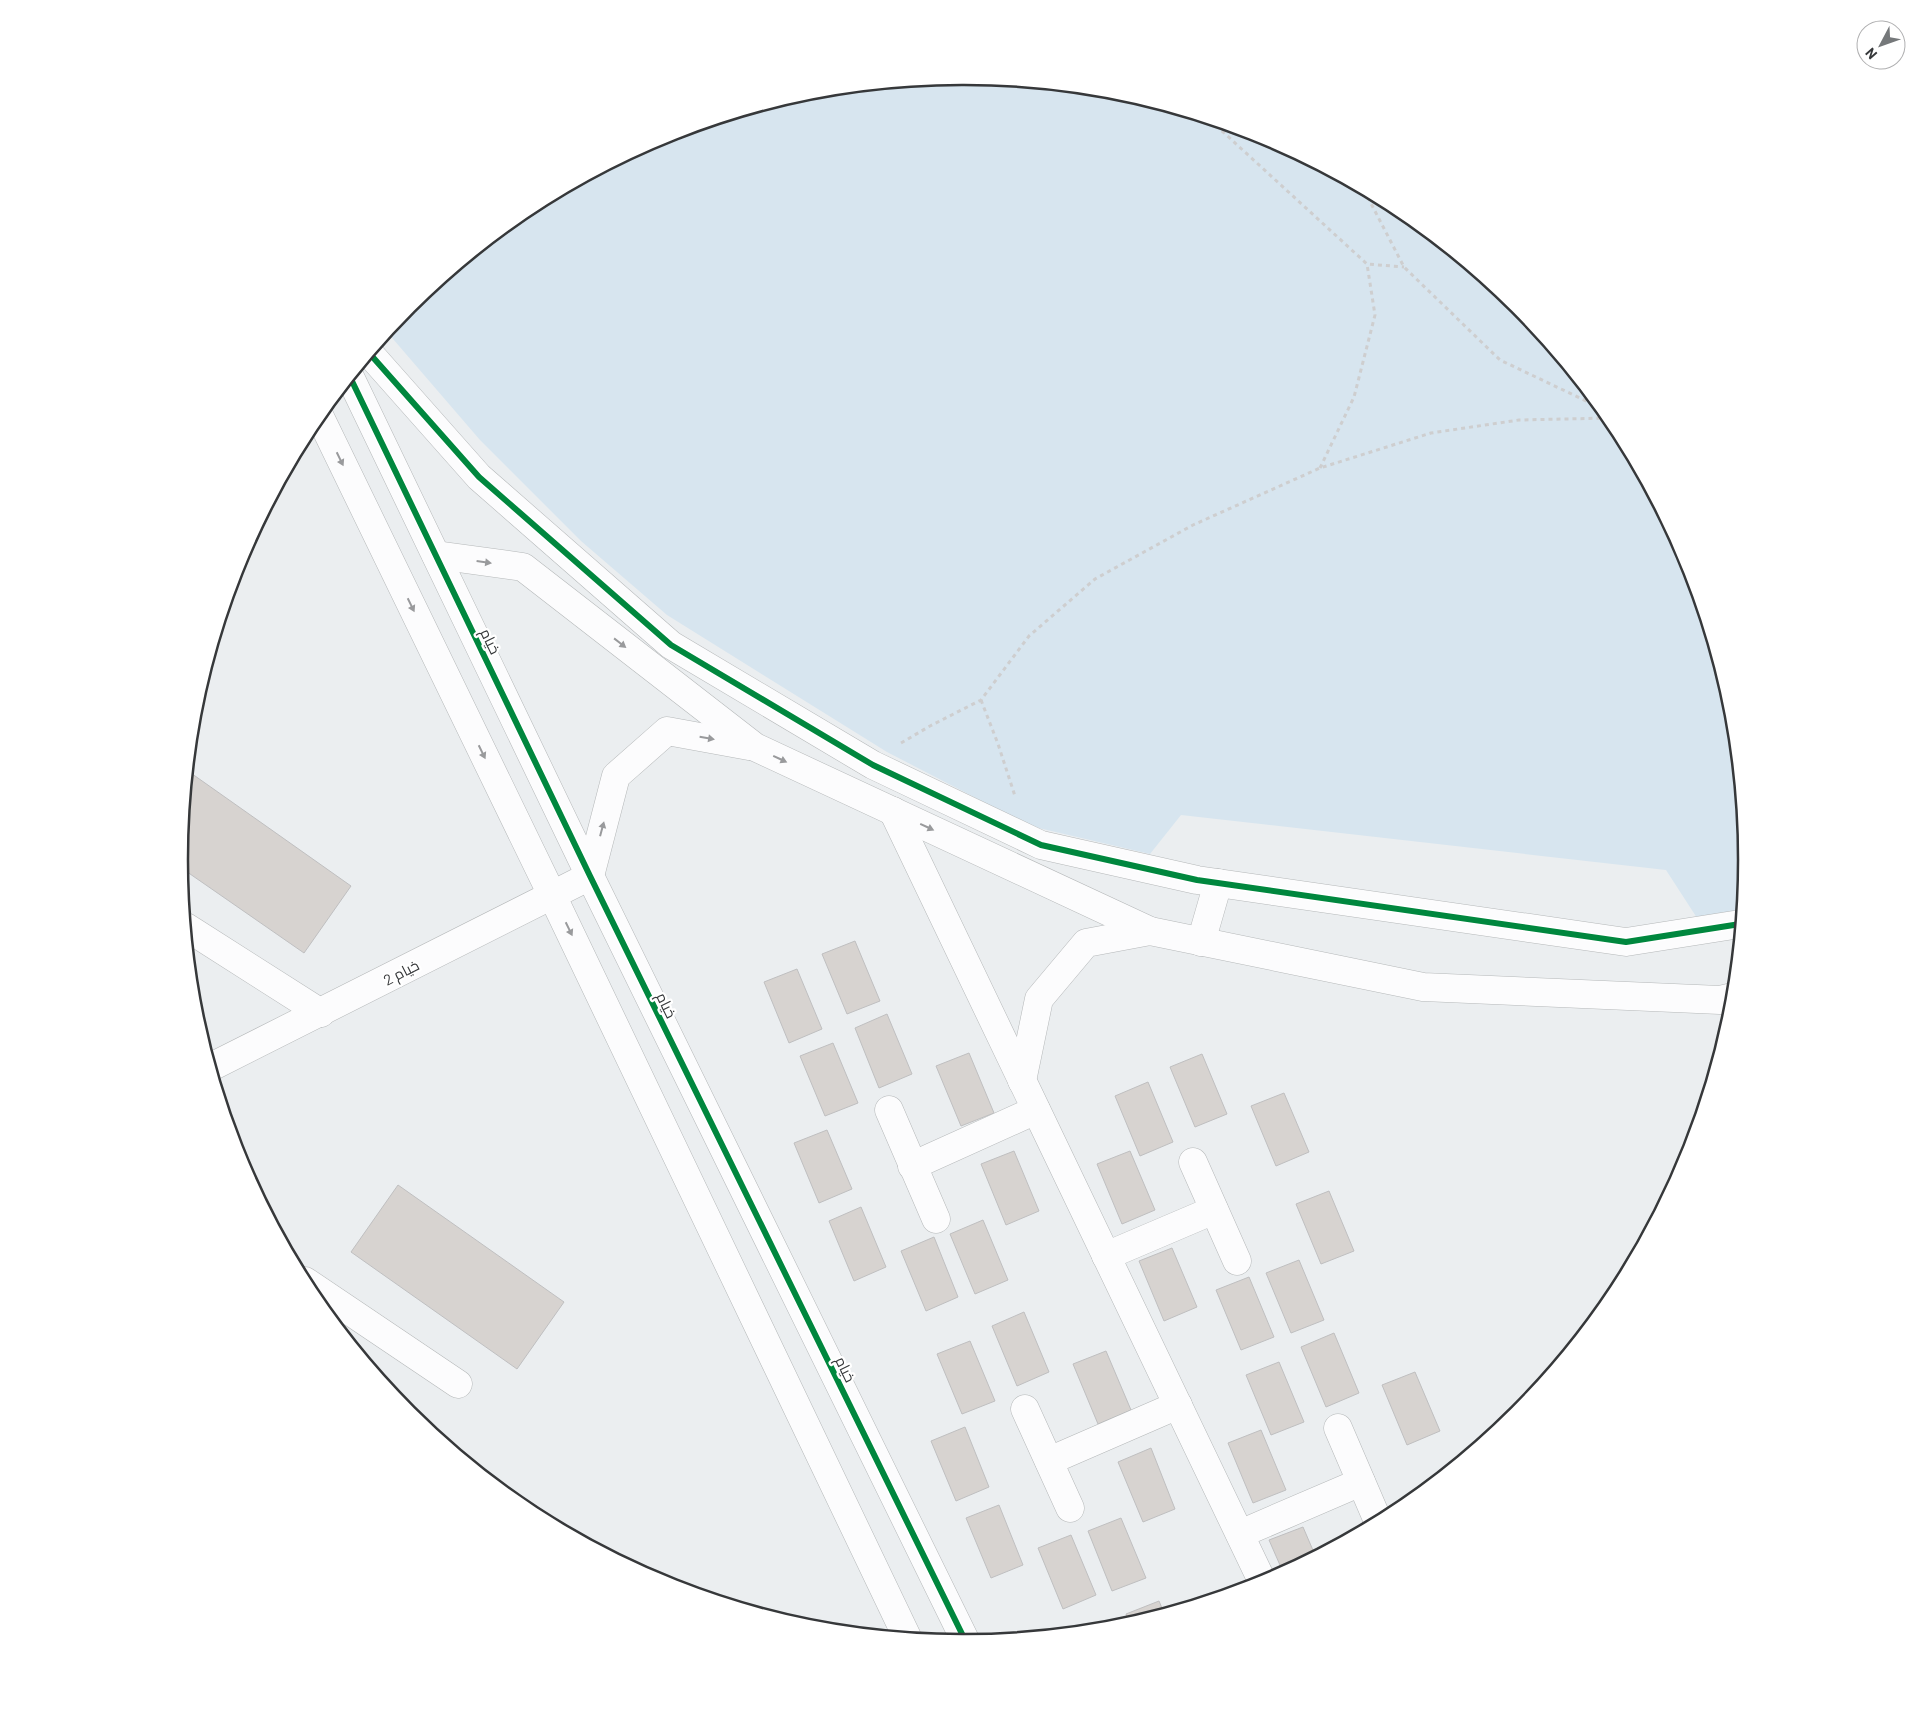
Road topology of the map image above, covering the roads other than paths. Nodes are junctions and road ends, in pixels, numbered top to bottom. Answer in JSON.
{"nodes":[{"id":1,"x":374,"y":358,"type":"edge"},
{"id":2,"x":353,"y":383,"type":"edge"},
{"id":3,"x":323,"y":424,"type":"edge"},
{"id":4,"x":436,"y":555,"type":"junction"},
{"id":5,"x":754,"y":747,"type":"junction"},
{"id":6,"x":893,"y":812,"type":"junction"},
{"id":7,"x":590,"y":876,"type":"junction"},
{"id":8,"x":1218,"y":883,"type":"junction"},
{"id":9,"x":552,"y":895,"type":"junction"},
{"id":10,"x":1735,"y":925,"type":"edge"},
{"id":11,"x":192,"y":930,"type":"edge"},
{"id":12,"x":1150,"y":931,"type":"junction"},
{"id":13,"x":1201,"y":942,"type":"junction"},
{"id":14,"x":1725,"y":999,"type":"edge"},
{"id":15,"x":320,"y":1013,"type":"junction"},
{"id":16,"x":216,"y":1065,"type":"edge"},
{"id":17,"x":1022,"y":1081,"type":"junction"},
{"id":18,"x":889,"y":1110,"type":"dead end"},
{"id":19,"x":1036,"y":1110,"type":"junction"},
{"id":20,"x":1193,"y":1162,"type":"dead end"},
{"id":21,"x":912,"y":1166,"type":"junction"},
{"id":22,"x":1214,"y":1210,"type":"junction"},
{"id":23,"x":936,"y":1219,"type":"dead end"},
{"id":24,"x":1106,"y":1256,"type":"junction"},
{"id":25,"x":1236,"y":1261,"type":"dead end"},
{"id":26,"x":320,"y":1291,"type":"edge"},
{"id":27,"x":458,"y":1384,"type":"dead end"},
{"id":28,"x":1178,"y":1405,"type":"junction"},
{"id":29,"x":1025,"y":1409,"type":"dead end"},
{"id":30,"x":1338,"y":1428,"type":"dead end"},
{"id":31,"x":1049,"y":1462,"type":"junction"},
{"id":32,"x":1361,"y":1482,"type":"junction"},
{"id":33,"x":1070,"y":1508,"type":"dead end"},
{"id":34,"x":1375,"y":1514,"type":"edge"},
{"id":35,"x":1240,"y":1534,"type":"junction"},
{"id":36,"x":1259,"y":1575,"type":"edge"},
{"id":37,"x":905,"y":1631,"type":"edge"},
{"id":38,"x":962,"y":1634,"type":"edge"}],
"edges":[{"from":1,"to":8,"type":"street"},
{"from":2,"to":4,"type":"street","name":"خیام"},
{"from":3,"to":9,"type":"street","one_way":true},
{"from":4,"to":5,"type":"street","one_way":true},
{"from":4,"to":7,"type":"street","name":"خیام"},
{"from":5,"to":6,"type":"street","one_way":true},
{"from":7,"to":5,"type":"street","one_way":true},
{"from":6,"to":12,"type":"street","one_way":true},
{"from":6,"to":17,"type":"street"},
{"from":7,"to":9,"type":"street","name":"خیام 2"},
{"from":7,"to":38,"type":"street","name":"خیام"},
{"from":8,"to":10,"type":"street"},
{"from":8,"to":13,"type":"street"},
{"from":9,"to":15,"type":"street","name":"خیام 2"},
{"from":9,"to":37,"type":"street","one_way":true},
{"from":11,"to":15,"type":"street"},
{"from":12,"to":13,"type":"street"},
{"from":12,"to":17,"type":"street"},
{"from":13,"to":14,"type":"street"},
{"from":15,"to":16,"type":"street","name":"خیام 2"},
{"from":17,"to":19,"type":"street"},
{"from":18,"to":21,"type":"street"},
{"from":19,"to":21,"type":"street"},
{"from":19,"to":24,"type":"street"},
{"from":20,"to":22,"type":"street"},
{"from":21,"to":23,"type":"street"},
{"from":22,"to":24,"type":"street"},
{"from":22,"to":25,"type":"street"},
{"from":24,"to":28,"type":"street"},
{"from":26,"to":27,"type":"street"},
{"from":28,"to":31,"type":"street"},
{"from":28,"to":35,"type":"street"},
{"from":29,"to":31,"type":"street"},
{"from":30,"to":32,"type":"street"},
{"from":31,"to":33,"type":"street"},
{"from":32,"to":34,"type":"street"},
{"from":32,"to":35,"type":"street"},
{"from":35,"to":36,"type":"street"}]}
